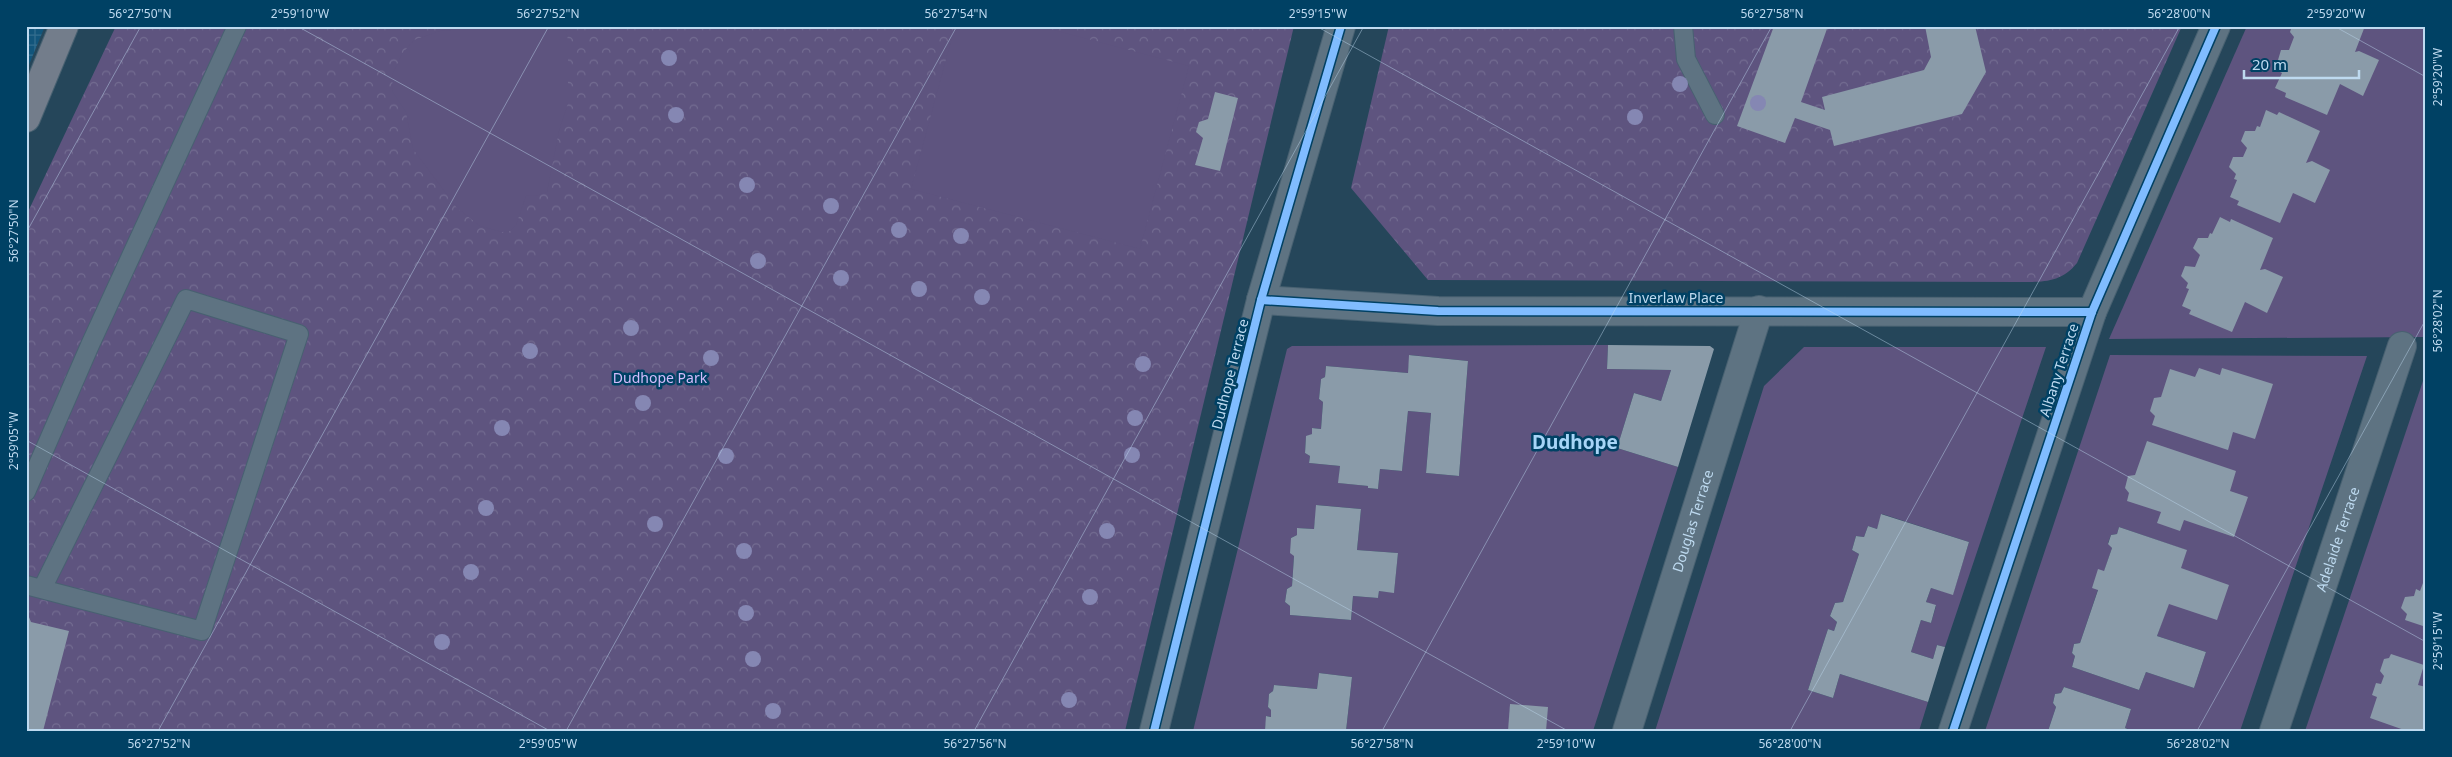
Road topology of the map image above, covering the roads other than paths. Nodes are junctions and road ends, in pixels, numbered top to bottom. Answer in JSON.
{"nodes":[{"id":1,"x":238,"y":26,"type":"edge"},
{"id":2,"x":1341,"y":26,"type":"edge"},
{"id":3,"x":1683,"y":26,"type":"edge"},
{"id":4,"x":2216,"y":26,"type":"edge"},
{"id":5,"x":62,"y":27,"type":"edge"},
{"id":6,"x":1715,"y":115,"type":"dead end"},
{"id":7,"x":26,"y":118,"type":"edge"},
{"id":8,"x":1261,"y":300,"type":"junction"},
{"id":9,"x":1758,"y":310,"type":"junction"},
{"id":10,"x":2092,"y":312,"type":"junction"},
{"id":11,"x":2402,"y":346,"type":"dead end"},
{"id":12,"x":26,"y":492,"type":"edge"},
{"id":13,"x":34,"y":587,"type":"edge"},
{"id":14,"x":1154,"y":731,"type":"edge"},
{"id":15,"x":1627,"y":731,"type":"edge"},
{"id":16,"x":1953,"y":731,"type":"edge"},
{"id":17,"x":2274,"y":731,"type":"edge"}],
"edges":[{"from":1,"to":12,"type":"lane"},
{"from":2,"to":8,"type":"street","name":"Dudhope Terrace"},
{"from":3,"to":6,"type":"lane"},
{"from":4,"to":10,"type":"street","name":"Albany Terrace"},
{"from":5,"to":7,"type":"main road"},
{"from":8,"to":9,"type":"street","name":"Inverlaw Place"},
{"from":8,"to":14,"type":"street","name":"Dudhope Terrace"},
{"from":9,"to":10,"type":"street","name":"Inverlaw Place"},
{"from":9,"to":15,"type":"street","name":"Douglas Terrace"},
{"from":10,"to":16,"type":"street","name":"Albany Terrace"},
{"from":11,"to":17,"type":"street","name":"Adelaide Terrace"},
{"from":13,"to":13,"type":"lane"}]}
